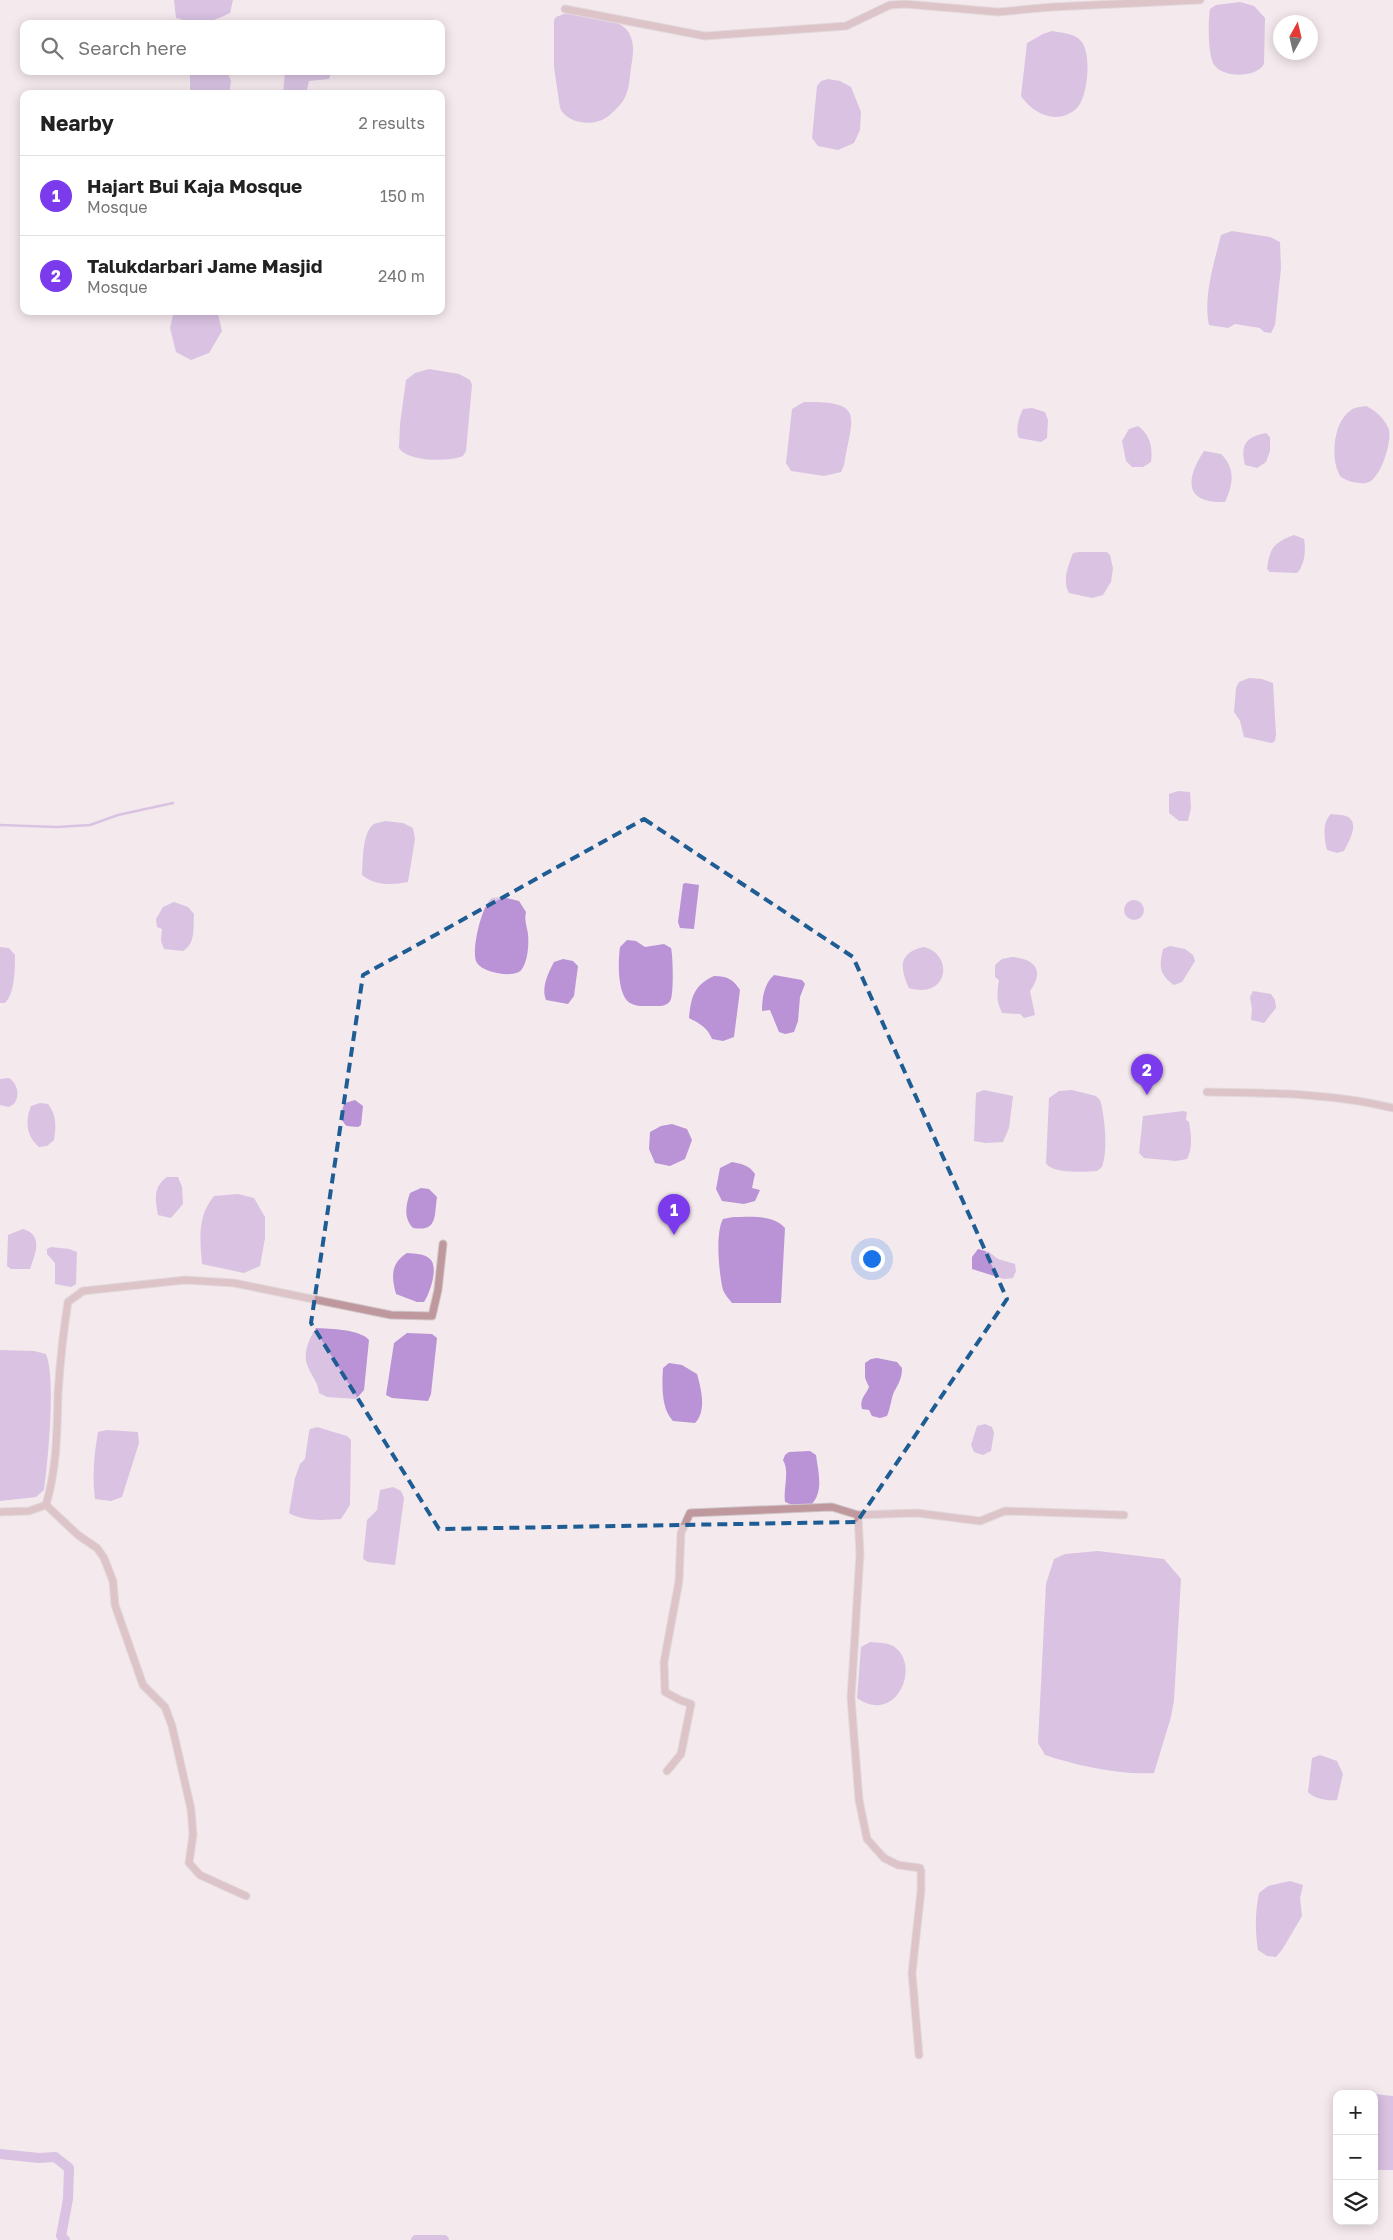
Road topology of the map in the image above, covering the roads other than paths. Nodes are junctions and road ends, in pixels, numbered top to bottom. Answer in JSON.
{"nodes":[{"id":1,"x":1200,"y":0,"type":"edge"},
{"id":2,"x":565,"y":9,"type":"dead end"},
{"id":3,"x":1207,"y":1092,"type":"dead end"},
{"id":4,"x":1393,"y":1108,"type":"edge"},
{"id":5,"x":443,"y":1244,"type":"dead end"},
{"id":6,"x":46,"y":1505,"type":"junction"},
{"id":7,"x":0,"y":1512,"type":"edge"},
{"id":8,"x":858,"y":1515,"type":"junction"},
{"id":9,"x":1124,"y":1515,"type":"dead end"},
{"id":10,"x":667,"y":1771,"type":"dead end"},
{"id":11,"x":246,"y":1896,"type":"dead end"},
{"id":12,"x":919,"y":2055,"type":"dead end"}],
"edges":[{"from":1,"to":2,"type":"street"},
{"from":3,"to":4,"type":"street"},
{"from":5,"to":6,"type":"street"},
{"from":6,"to":7,"type":"street"},
{"from":6,"to":11,"type":"street"},
{"from":8,"to":9,"type":"street"},
{"from":8,"to":10,"type":"street"},
{"from":8,"to":12,"type":"street"}]}
